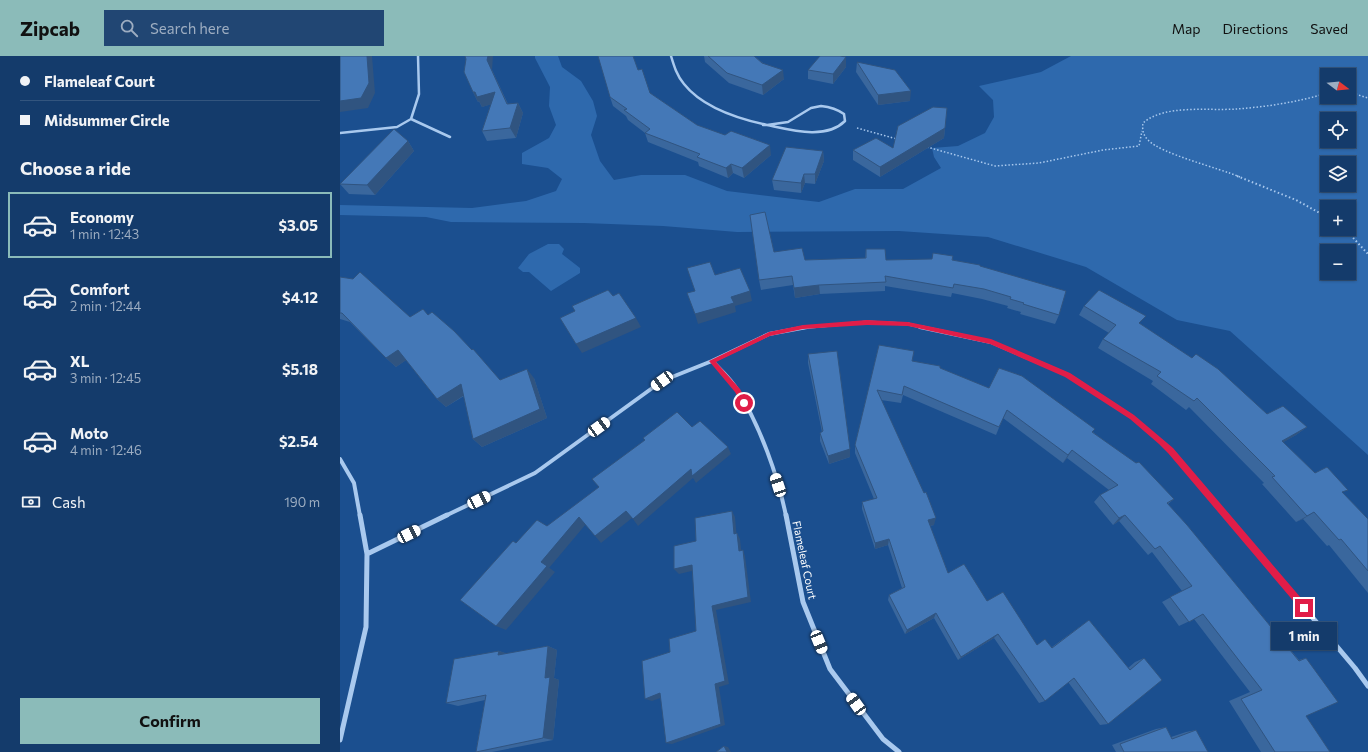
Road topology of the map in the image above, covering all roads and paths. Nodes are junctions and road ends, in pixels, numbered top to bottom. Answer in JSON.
{"nodes":[{"id":1,"x":418,"y":56,"type":"edge"},
{"id":2,"x":671,"y":56,"type":"edge"},
{"id":3,"x":1356,"y":94,"type":"edge"},
{"id":4,"x":1320,"y":95,"type":"edge"},
{"id":5,"x":1368,"y":98,"type":"edge"},
{"id":6,"x":411,"y":120,"type":"junction"},
{"id":7,"x":843,"y":124,"type":"junction"},
{"id":8,"x":763,"y":125,"type":"junction"},
{"id":9,"x":1142,"y":130,"type":"junction"},
{"id":10,"x":340,"y":133,"type":"edge"},
{"id":11,"x":450,"y":137,"type":"dead end"},
{"id":12,"x":900,"y":140,"type":"edge"},
{"id":13,"x":922,"y":146,"type":"edge"},
{"id":14,"x":1320,"y":213,"type":"edge"},
{"id":15,"x":1351,"y":236,"type":"edge"},
{"id":16,"x":1368,"y":254,"type":"edge"},
{"id":17,"x":712,"y":361,"type":"junction"},
{"id":18,"x":340,"y":459,"type":"edge"},
{"id":19,"x":367,"y":554,"type":"junction"},
{"id":20,"x":1368,"y":686,"type":"edge"},
{"id":21,"x":340,"y":740,"type":"edge"},
{"id":22,"x":899,"y":752,"type":"edge"}],
"edges":[{"from":1,"to":6,"type":"street"},
{"from":2,"to":8,"type":"street"},
{"from":3,"to":5,"type":"path"},
{"from":4,"to":9,"type":"path"},
{"from":6,"to":10,"type":"street"},
{"from":6,"to":11,"type":"street"},
{"from":7,"to":8,"type":"street"},
{"from":7,"to":8,"type":"street"},
{"from":7,"to":12,"type":"path"},
{"from":9,"to":13,"type":"path"},
{"from":9,"to":14,"type":"path"},
{"from":15,"to":16,"type":"path"},
{"from":17,"to":19,"type":"street"},
{"from":17,"to":20,"type":"street"},
{"from":17,"to":22,"type":"street","name":"Flameleaf Court"},
{"from":18,"to":19,"type":"street"},
{"from":19,"to":21,"type":"street"}]}
